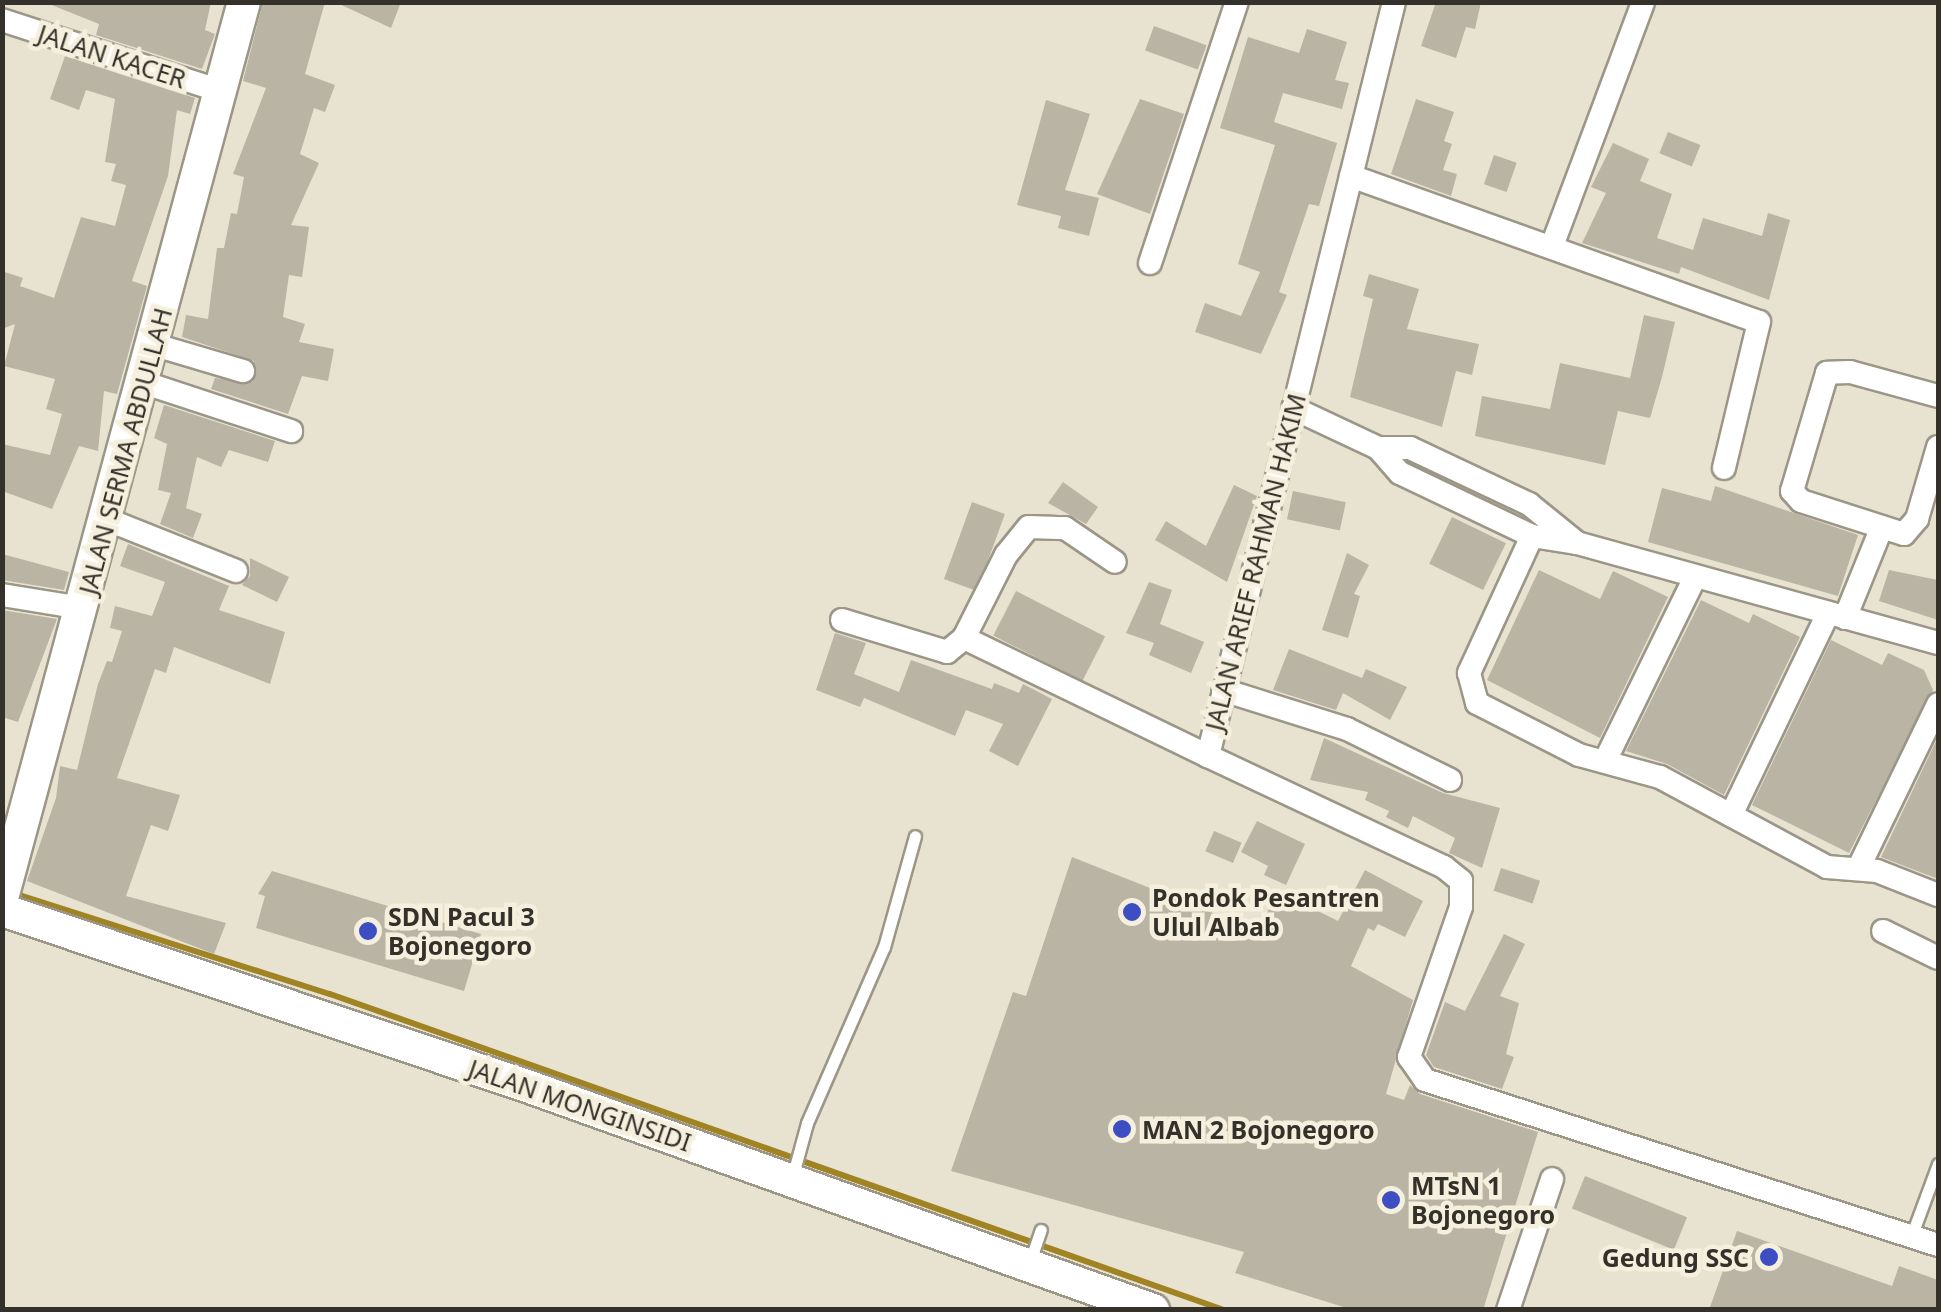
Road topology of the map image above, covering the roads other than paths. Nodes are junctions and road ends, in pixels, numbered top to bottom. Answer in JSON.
{"nodes":[{"id":1,"x":244,"y":2,"type":"edge"},
{"id":2,"x":1237,"y":2,"type":"edge"},
{"id":3,"x":1394,"y":2,"type":"edge"},
{"id":4,"x":1643,"y":3,"type":"edge"},
{"id":5,"x":2,"y":20,"type":"edge"},
{"id":6,"x":222,"y":90,"type":"junction"},
{"id":7,"x":1351,"y":176,"type":"junction"},
{"id":8,"x":1552,"y":246,"type":"junction"},
{"id":9,"x":1150,"y":263,"type":"dead end"},
{"id":10,"x":155,"y":345,"type":"junction"},
{"id":11,"x":243,"y":371,"type":"dead end"},
{"id":12,"x":144,"y":383,"type":"junction"},
{"id":13,"x":1938,"y":396,"type":"edge"},
{"id":14,"x":1293,"y":408,"type":"junction"},
{"id":15,"x":291,"y":431,"type":"dead end"},
{"id":16,"x":1938,"y":446,"type":"edge"},
{"id":17,"x":1378,"y":448,"type":"junction"},
{"id":18,"x":1724,"y":468,"type":"dead end"},
{"id":19,"x":1530,"y":504,"type":"junction"},
{"id":20,"x":106,"y":519,"type":"junction"},
{"id":21,"x":1882,"y":527,"type":"junction"},
{"id":22,"x":1525,"y":533,"type":"junction"},
{"id":23,"x":1577,"y":543,"type":"junction"},
{"id":24,"x":1115,"y":562,"type":"dead end"},
{"id":25,"x":236,"y":571,"type":"dead end"},
{"id":26,"x":1694,"y":577,"type":"junction"},
{"id":27,"x":2,"y":595,"type":"edge"},
{"id":28,"x":82,"y":608,"type":"junction"},
{"id":29,"x":1837,"y":615,"type":"junction"},
{"id":30,"x":842,"y":620,"type":"dead end"},
{"id":31,"x":964,"y":638,"type":"junction"},
{"id":32,"x":1938,"y":643,"type":"edge"},
{"id":33,"x":1223,"y":690,"type":"junction"},
{"id":34,"x":1938,"y":704,"type":"edge"},
{"id":35,"x":1208,"y":756,"type":"junction"},
{"id":36,"x":1605,"y":761,"type":"junction"},
{"id":37,"x":1450,"y":780,"type":"dead end"},
{"id":38,"x":1731,"y":815,"type":"junction"},
{"id":39,"x":915,"y":836,"type":"dead end"},
{"id":40,"x":1859,"y":867,"type":"junction"},
{"id":41,"x":5,"y":888,"type":"edge"},
{"id":42,"x":1938,"y":895,"type":"edge"},
{"id":43,"x":2,"y":910,"type":"edge"},
{"id":44,"x":1883,"y":931,"type":"dead end"},
{"id":45,"x":1938,"y":958,"type":"edge"},
{"id":46,"x":1938,"y":1164,"type":"edge"},
{"id":47,"x":793,"y":1174,"type":"junction"},
{"id":48,"x":1552,"y":1179,"type":"dead end"},
{"id":49,"x":1041,"y":1230,"type":"dead end"},
{"id":50,"x":1911,"y":1237,"type":"junction"},
{"id":51,"x":1938,"y":1246,"type":"edge"},
{"id":52,"x":1030,"y":1260,"type":"junction"},
{"id":53,"x":1153,"y":1310,"type":"edge"},
{"id":54,"x":1508,"y":1310,"type":"edge"}],
"edges":[{"from":1,"to":6,"type":"main road","name":"JALAN SERMA ABDULLAH"},
{"from":2,"to":9,"type":"street"},
{"from":3,"to":7,"type":"street","name":"JALAN ARIEF RAHMAN HAKIM"},
{"from":4,"to":8,"type":"street"},
{"from":5,"to":6,"type":"street","name":"JALAN KACER"},
{"from":6,"to":10,"type":"main road","name":"JALAN SERMA ABDULLAH"},
{"from":7,"to":8,"type":"street"},
{"from":7,"to":14,"type":"street","name":"JALAN ARIEF RAHMAN HAKIM"},
{"from":8,"to":18,"type":"street"},
{"from":10,"to":11,"type":"street"},
{"from":10,"to":12,"type":"main road","name":"JALAN SERMA ABDULLAH"},
{"from":12,"to":15,"type":"street"},
{"from":12,"to":20,"type":"main road","name":"JALAN SERMA ABDULLAH"},
{"from":13,"to":21,"type":"street"},
{"from":14,"to":17,"type":"street"},
{"from":14,"to":33,"type":"street","name":"JALAN ARIEF RAHMAN HAKIM"},
{"from":16,"to":21,"type":"street"},
{"from":17,"to":19,"type":"street"},
{"from":17,"to":22,"type":"street"},
{"from":19,"to":22,"type":"street"},
{"from":19,"to":23,"type":"street"},
{"from":20,"to":25,"type":"street"},
{"from":20,"to":28,"type":"main road","name":"JALAN SERMA ABDULLAH"},
{"from":21,"to":29,"type":"street"},
{"from":22,"to":23,"type":"street"},
{"from":22,"to":36,"type":"street"},
{"from":23,"to":26,"type":"street"},
{"from":24,"to":31,"type":"street"},
{"from":26,"to":29,"type":"street"},
{"from":26,"to":36,"type":"street"},
{"from":27,"to":28,"type":"street"},
{"from":28,"to":41,"type":"main road","name":"JALAN SERMA ABDULLAH"},
{"from":29,"to":32,"type":"street"},
{"from":29,"to":38,"type":"street"},
{"from":30,"to":31,"type":"street"},
{"from":31,"to":35,"type":"street"},
{"from":33,"to":35,"type":"street","name":"JALAN ARIEF RAHMAN HAKIM"},
{"from":33,"to":37,"type":"street"},
{"from":34,"to":40,"type":"street"},
{"from":35,"to":50,"type":"street","name":"JALAN ARIEF RAHMAN HAKIM"},
{"from":36,"to":38,"type":"street"},
{"from":38,"to":40,"type":"street"},
{"from":39,"to":47,"type":"lane"},
{"from":40,"to":42,"type":"street"},
{"from":43,"to":47,"type":"main road","name":"JALAN MONGINSIDI"},
{"from":44,"to":45,"type":"street"},
{"from":46,"to":50,"type":"lane"},
{"from":47,"to":52,"type":"main road","name":"JALAN MONGINSIDI"},
{"from":48,"to":54,"type":"street"},
{"from":49,"to":52,"type":"lane"},
{"from":50,"to":51,"type":"street","name":"JALAN ARIEF RAHMAN HAKIM"},
{"from":52,"to":53,"type":"main road","name":"JALAN MONGINSIDI"}]}
